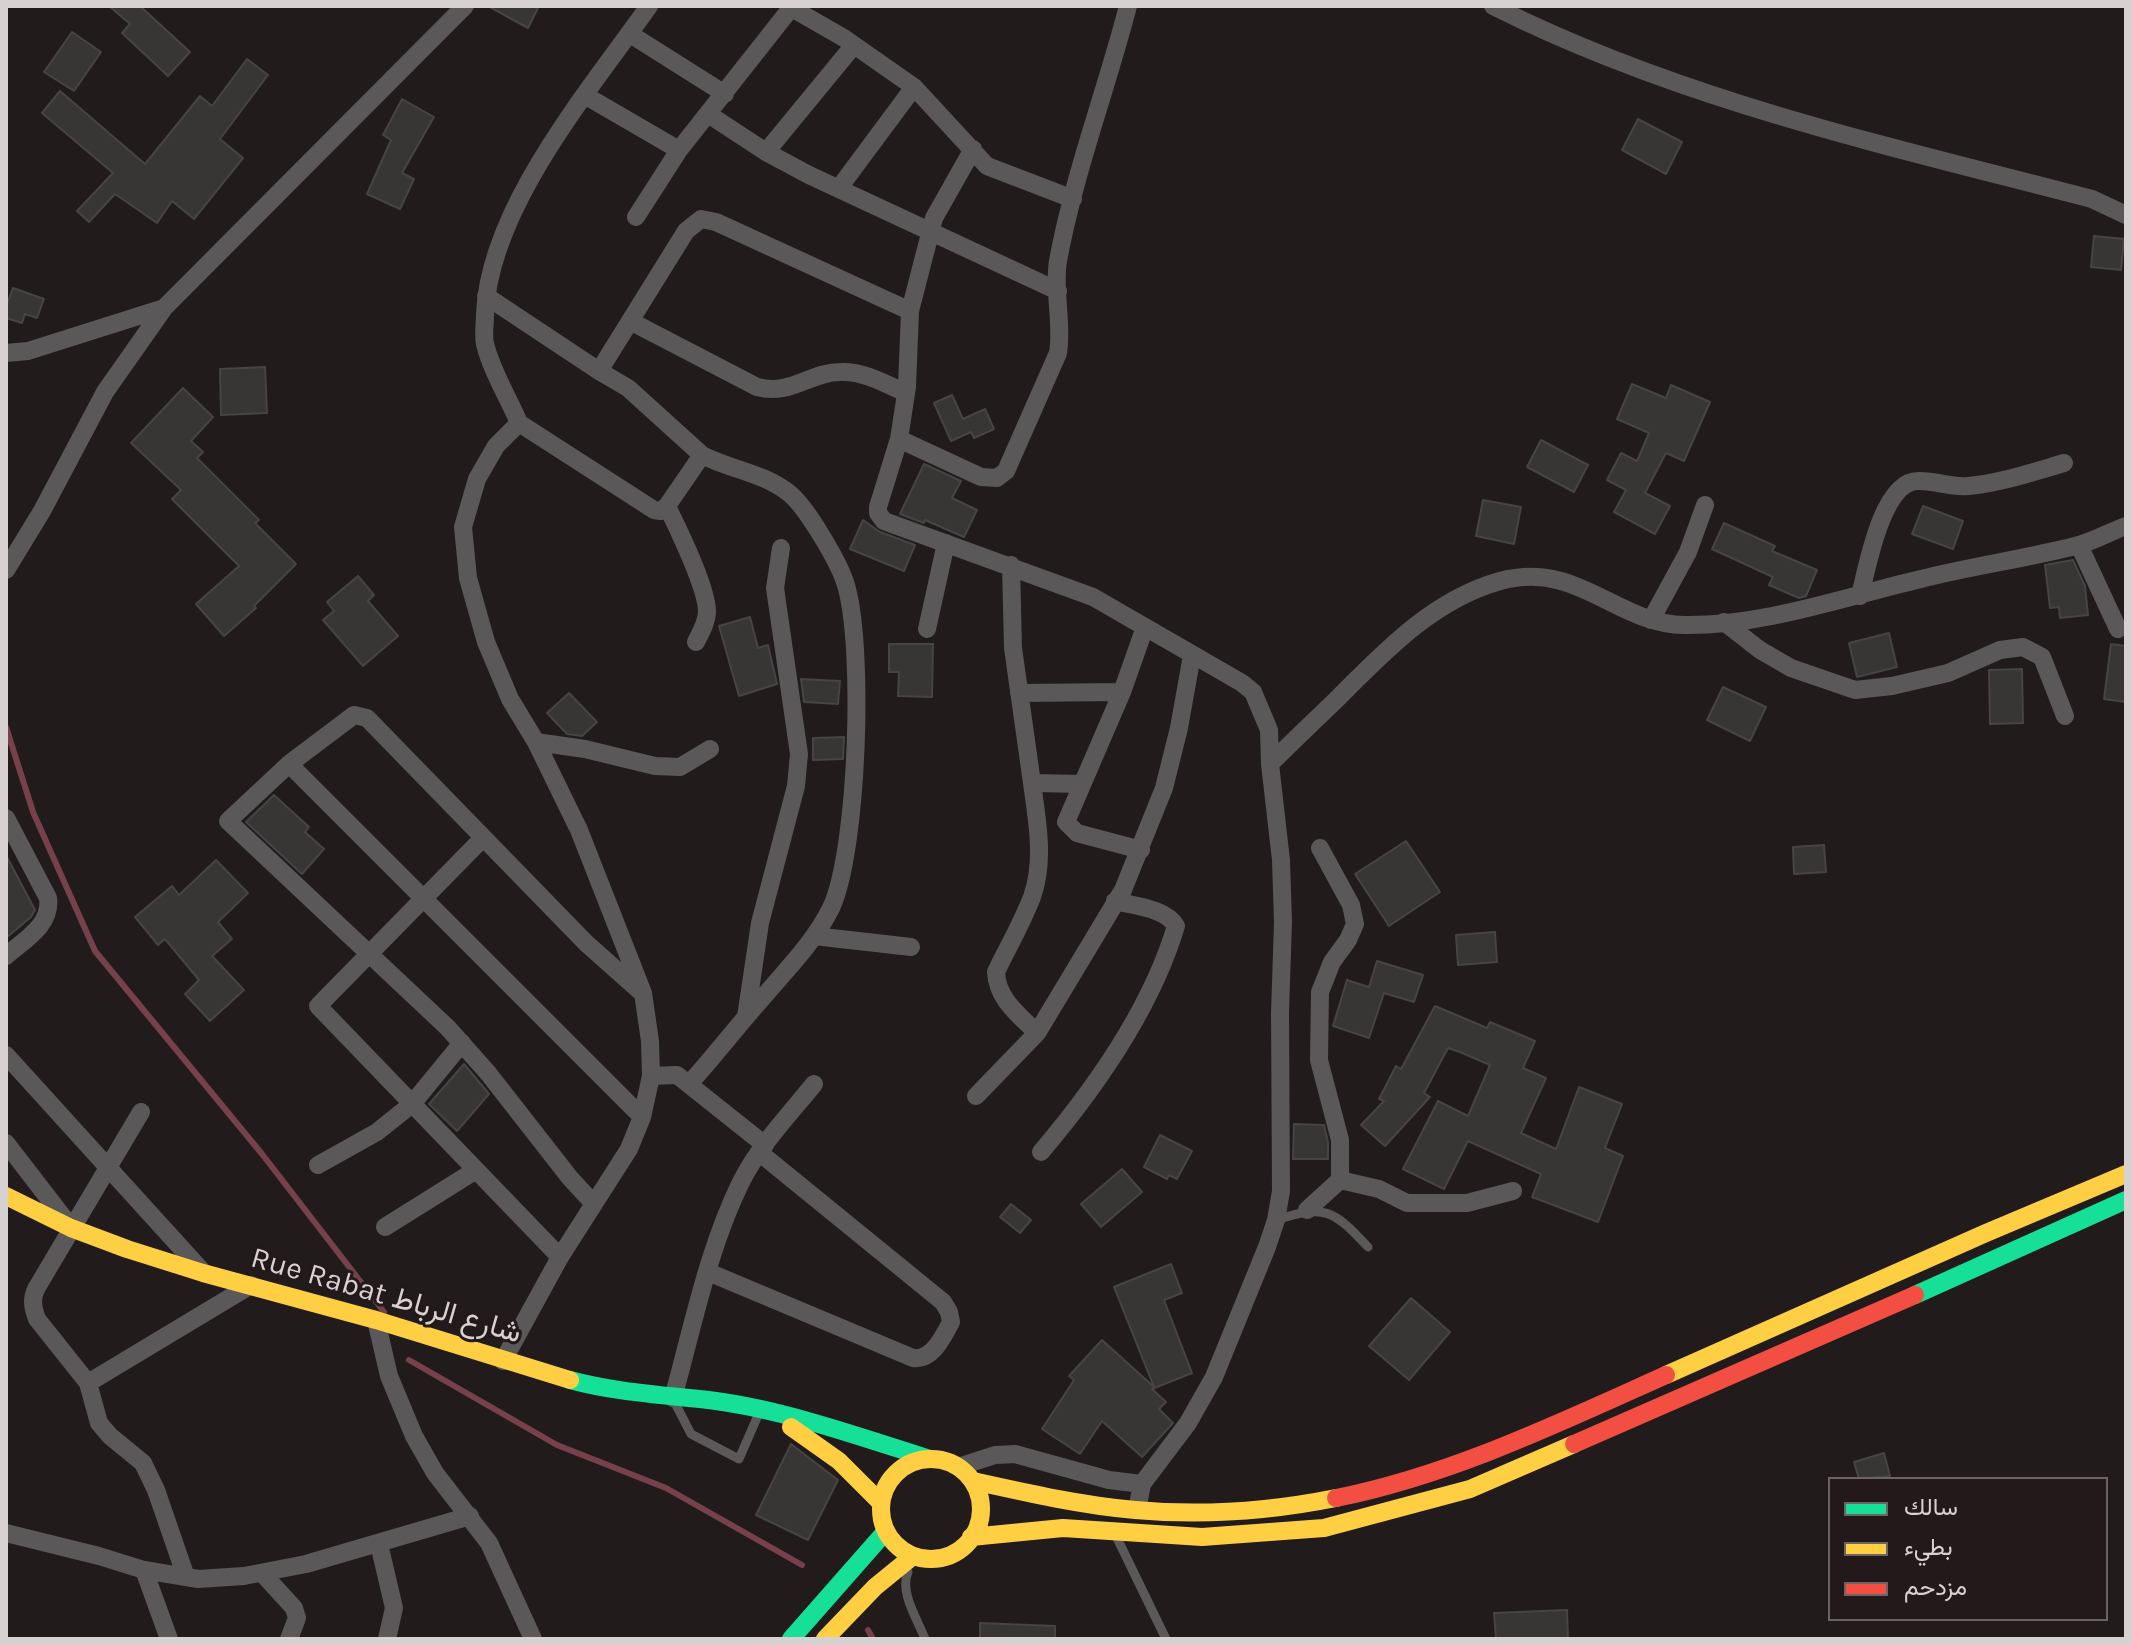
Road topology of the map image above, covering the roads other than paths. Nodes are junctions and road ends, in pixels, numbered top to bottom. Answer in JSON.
{"nodes":[{"id":1,"x":465,"y":6,"type":"edge"},
{"id":2,"x":649,"y":6,"type":"edge"},
{"id":3,"x":1128,"y":6,"type":"edge"},
{"id":4,"x":1493,"y":6,"type":"edge"},
{"id":5,"x":789,"y":7,"type":"edge"},
{"id":6,"x":630,"y":34,"type":"junction"},
{"id":7,"x":854,"y":45,"type":"junction"},
{"id":8,"x":914,"y":87,"type":"junction"},
{"id":9,"x":725,"y":94,"type":"junction"},
{"id":10,"x":586,"y":96,"type":"junction"},
{"id":11,"x":708,"y":114,"type":"junction"},
{"id":12,"x":973,"y":149,"type":"junction"},
{"id":13,"x":679,"y":150,"type":"junction"},
{"id":14,"x":766,"y":152,"type":"junction"},
{"id":15,"x":839,"y":188,"type":"junction"},
{"id":16,"x":1073,"y":199,"type":"junction"},
{"id":17,"x":2126,"y":215,"type":"edge"},
{"id":18,"x":636,"y":217,"type":"dead end"},
{"id":19,"x":930,"y":232,"type":"junction"},
{"id":20,"x":1058,"y":291,"type":"junction"},
{"id":21,"x":486,"y":296,"type":"junction"},
{"id":22,"x":164,"y":308,"type":"junction"},
{"id":23,"x":910,"y":311,"type":"junction"},
{"id":24,"x":630,"y":321,"type":"junction"},
{"id":25,"x":6,"y":353,"type":"edge"},
{"id":26,"x":599,"y":371,"type":"junction"},
{"id":27,"x":906,"y":393,"type":"junction"},
{"id":28,"x":519,"y":423,"type":"junction"},
{"id":29,"x":899,"y":439,"type":"junction"},
{"id":30,"x":702,"y":455,"type":"junction"},
{"id":31,"x":2064,"y":463,"type":"dead end"},
{"id":32,"x":1705,"y":505,"type":"dead end"},
{"id":33,"x":667,"y":506,"type":"junction"},
{"id":34,"x":2126,"y":526,"type":"edge"},
{"id":35,"x":946,"y":543,"type":"junction"},
{"id":36,"x":2079,"y":545,"type":"junction"},
{"id":37,"x":781,"y":548,"type":"dead end"},
{"id":38,"x":11,"y":562,"type":"edge"},
{"id":39,"x":1011,"y":565,"type":"junction"},
{"id":40,"x":1860,"y":596,"type":"junction"},
{"id":41,"x":1651,"y":620,"type":"junction"},
{"id":42,"x":1724,"y":622,"type":"junction"},
{"id":43,"x":1145,"y":627,"type":"junction"},
{"id":44,"x":927,"y":629,"type":"dead end"},
{"id":45,"x":2118,"y":629,"type":"dead end"},
{"id":46,"x":696,"y":642,"type":"dead end"},
{"id":47,"x":1192,"y":655,"type":"junction"},
{"id":48,"x":1122,"y":692,"type":"junction"},
{"id":49,"x":1019,"y":693,"type":"junction"},
{"id":50,"x":2065,"y":716,"type":"dead end"},
{"id":51,"x":536,"y":742,"type":"junction"},
{"id":52,"x":710,"y":749,"type":"dead end"},
{"id":53,"x":289,"y":764,"type":"junction"},
{"id":54,"x":1270,"y":764,"type":"junction"},
{"id":55,"x":1032,"y":783,"type":"junction"},
{"id":56,"x":1082,"y":784,"type":"junction"},
{"id":57,"x":6,"y":818,"type":"edge"},
{"id":58,"x":483,"y":838,"type":"junction"},
{"id":59,"x":1320,"y":848,"type":"dead end"},
{"id":60,"x":1141,"y":850,"type":"junction"},
{"id":61,"x":423,"y":897,"type":"junction"},
{"id":62,"x":1115,"y":901,"type":"junction"},
{"id":63,"x":814,"y":936,"type":"junction"},
{"id":64,"x":911,"y":947,"type":"dead end"},
{"id":65,"x":369,"y":953,"type":"junction"},
{"id":66,"x":6,"y":956,"type":"edge"},
{"id":67,"x":643,"y":993,"type":"junction"},
{"id":68,"x":746,"y":1017,"type":"junction"},
{"id":69,"x":1037,"y":1033,"type":"junction"},
{"id":70,"x":462,"y":1043,"type":"junction"},
{"id":71,"x":6,"y":1055,"type":"edge"},
{"id":72,"x":651,"y":1076,"type":"junction"},
{"id":73,"x":690,"y":1083,"type":"junction"},
{"id":74,"x":814,"y":1084,"type":"dead end"},
{"id":75,"x":976,"y":1096,"type":"dead end"},
{"id":76,"x":412,"y":1104,"type":"junction"},
{"id":77,"x":141,"y":1112,"type":"dead end"},
{"id":78,"x":642,"y":1117,"type":"junction"},
{"id":79,"x":6,"y":1143,"type":"edge"},
{"id":80,"x":763,"y":1149,"type":"junction"},
{"id":81,"x":1041,"y":1152,"type":"dead end"},
{"id":82,"x":318,"y":1165,"type":"dead end"},
{"id":83,"x":107,"y":1169,"type":"junction"},
{"id":84,"x":476,"y":1170,"type":"junction"},
{"id":85,"x":2126,"y":1174,"type":"edge"},
{"id":86,"x":1340,"y":1180,"type":"junction"},
{"id":87,"x":1513,"y":1191,"type":"dead end"},
{"id":88,"x":6,"y":1196,"type":"edge"},
{"id":89,"x":2126,"y":1200,"type":"edge"},
{"id":90,"x":594,"y":1204,"type":"junction"},
{"id":91,"x":1307,"y":1210,"type":"junction"},
{"id":92,"x":1276,"y":1220,"type":"junction"},
{"id":93,"x":385,"y":1227,"type":"dead end"},
{"id":94,"x":71,"y":1228,"type":"junction"},
{"id":95,"x":1368,"y":1247,"type":"dead end"},
{"id":96,"x":560,"y":1257,"type":"junction"},
{"id":97,"x":708,"y":1272,"type":"junction"},
{"id":98,"x":203,"y":1273,"type":"junction"},
{"id":99,"x":251,"y":1285,"type":"junction"},
{"id":100,"x":376,"y":1320,"type":"junction"},
{"id":101,"x":503,"y":1361,"type":"junction"},
{"id":102,"x":88,"y":1383,"type":"junction"},
{"id":103,"x":673,"y":1398,"type":"junction"},
{"id":104,"x":761,"y":1410,"type":"junction"},
{"id":105,"x":930,"y":1459,"type":"junction"},
{"id":106,"x":958,"y":1467,"type":"junction"},
{"id":107,"x":973,"y":1481,"type":"junction"},
{"id":108,"x":1142,"y":1484,"type":"junction"},
{"id":109,"x":881,"y":1503,"type":"junction"},
{"id":110,"x":1137,"y":1510,"type":"junction"},
{"id":111,"x":470,"y":1516,"type":"junction"},
{"id":112,"x":886,"y":1531,"type":"junction"},
{"id":113,"x":1113,"y":1532,"type":"junction"},
{"id":114,"x":6,"y":1533,"type":"edge"},
{"id":115,"x":971,"y":1537,"type":"junction"},
{"id":116,"x":379,"y":1544,"type":"junction"},
{"id":117,"x":917,"y":1557,"type":"junction"},
{"id":118,"x":144,"y":1570,"type":"junction"},
{"id":119,"x":262,"y":1573,"type":"junction"},
{"id":120,"x":186,"y":1577,"type":"junction"},
{"id":121,"x":169,"y":1639,"type":"edge"},
{"id":122,"x":289,"y":1639,"type":"edge"},
{"id":123,"x":387,"y":1639,"type":"edge"},
{"id":124,"x":533,"y":1639,"type":"edge"},
{"id":125,"x":791,"y":1639,"type":"edge"},
{"id":126,"x":825,"y":1639,"type":"edge"},
{"id":127,"x":925,"y":1639,"type":"edge"},
{"id":128,"x":1166,"y":1639,"type":"edge"}],
"edges":[{"from":1,"to":22,"type":"street"},
{"from":2,"to":6,"type":"street"},
{"from":3,"to":16,"type":"street"},
{"from":4,"to":17,"type":"street"},
{"from":5,"to":7,"type":"street"},
{"from":5,"to":9,"type":"street"},
{"from":6,"to":9,"type":"street"},
{"from":6,"to":10,"type":"street"},
{"from":7,"to":8,"type":"street"},
{"from":7,"to":14,"type":"street"},
{"from":8,"to":12,"type":"street"},
{"from":8,"to":15,"type":"street"},
{"from":9,"to":11,"type":"street"},
{"from":10,"to":13,"type":"street"},
{"from":10,"to":21,"type":"street"},
{"from":11,"to":13,"type":"street"},
{"from":11,"to":14,"type":"street"},
{"from":12,"to":16,"type":"street"},
{"from":12,"to":19,"type":"street"},
{"from":13,"to":18,"type":"street"},
{"from":14,"to":15,"type":"street"},
{"from":15,"to":19,"type":"street"},
{"from":16,"to":20,"type":"street"},
{"from":19,"to":20,"type":"street"},
{"from":19,"to":23,"type":"street"},
{"from":20,"to":29,"type":"street"},
{"from":21,"to":26,"type":"street"},
{"from":21,"to":28,"type":"street"},
{"from":22,"to":25,"type":"street"},
{"from":22,"to":38,"type":"street"},
{"from":23,"to":24,"type":"street"},
{"from":23,"to":27,"type":"street"},
{"from":24,"to":26,"type":"street"},
{"from":24,"to":27,"type":"street"},
{"from":26,"to":30,"type":"street"},
{"from":27,"to":29,"type":"street"},
{"from":28,"to":33,"type":"street"},
{"from":28,"to":51,"type":"street"},
{"from":29,"to":35,"type":"street"},
{"from":30,"to":33,"type":"street"},
{"from":30,"to":63,"type":"street"},
{"from":31,"to":40,"type":"street"},
{"from":32,"to":41,"type":"street"},
{"from":33,"to":46,"type":"street"},
{"from":34,"to":36,"type":"street"},
{"from":35,"to":39,"type":"street"},
{"from":35,"to":44,"type":"street"},
{"from":36,"to":40,"type":"street"},
{"from":36,"to":45,"type":"street"},
{"from":37,"to":68,"type":"street"},
{"from":39,"to":43,"type":"street"},
{"from":39,"to":49,"type":"street"},
{"from":40,"to":42,"type":"street"},
{"from":41,"to":42,"type":"street"},
{"from":41,"to":54,"type":"street"},
{"from":42,"to":50,"type":"street"},
{"from":43,"to":47,"type":"street"},
{"from":43,"to":48,"type":"street"},
{"from":47,"to":54,"type":"street"},
{"from":47,"to":60,"type":"street"},
{"from":48,"to":49,"type":"street"},
{"from":48,"to":56,"type":"street"},
{"from":49,"to":55,"type":"street"},
{"from":51,"to":52,"type":"street"},
{"from":51,"to":67,"type":"street"},
{"from":53,"to":58,"type":"street"},
{"from":53,"to":61,"type":"street"},
{"from":53,"to":65,"type":"street"},
{"from":54,"to":92,"type":"street"},
{"from":55,"to":56,"type":"street"},
{"from":55,"to":69,"type":"street"},
{"from":56,"to":60,"type":"street"},
{"from":57,"to":66,"type":"street"},
{"from":58,"to":61,"type":"street"},
{"from":58,"to":67,"type":"street"},
{"from":59,"to":86,"type":"street"},
{"from":60,"to":62,"type":"street"},
{"from":61,"to":65,"type":"street"},
{"from":61,"to":78,"type":"street"},
{"from":62,"to":69,"type":"street"},
{"from":62,"to":81,"type":"street"},
{"from":63,"to":64,"type":"street"},
{"from":63,"to":68,"type":"street"},
{"from":65,"to":70,"type":"street"},
{"from":65,"to":76,"type":"street"},
{"from":67,"to":72,"type":"street"},
{"from":68,"to":73,"type":"street"},
{"from":69,"to":75,"type":"street"},
{"from":70,"to":76,"type":"street"},
{"from":70,"to":90,"type":"street"},
{"from":71,"to":83,"type":"street"},
{"from":72,"to":73,"type":"street"},
{"from":72,"to":78,"type":"street"},
{"from":73,"to":80,"type":"street"},
{"from":74,"to":80,"type":"street"},
{"from":76,"to":82,"type":"street"},
{"from":76,"to":84,"type":"street"},
{"from":77,"to":83,"type":"street"},
{"from":78,"to":90,"type":"street"},
{"from":79,"to":94,"type":"street"},
{"from":80,"to":97,"type":"street"},
{"from":80,"to":97,"type":"street"},
{"from":83,"to":94,"type":"street"},
{"from":83,"to":98,"type":"street"},
{"from":84,"to":93,"type":"street"},
{"from":84,"to":96,"type":"street"},
{"from":85,"to":110,"type":"main road"},
{"from":86,"to":87,"type":"street"},
{"from":86,"to":91,"type":"street"},
{"from":88,"to":94,"type":"main road","name":"Rue Rabat شارع الرباط"},
{"from":89,"to":113,"type":"main road"},
{"from":90,"to":96,"type":"street"},
{"from":91,"to":92,"type":"lane"},
{"from":91,"to":95,"type":"lane"},
{"from":92,"to":108,"type":"street"},
{"from":94,"to":98,"type":"main road","name":"Rue Rabat شارع الرباط"},
{"from":94,"to":102,"type":"street"},
{"from":96,"to":101,"type":"street"},
{"from":97,"to":103,"type":"street"},
{"from":98,"to":99,"type":"main road","name":"Rue Rabat شارع الرباط"},
{"from":99,"to":100,"type":"main road","name":"Rue Rabat شارع الرباط"},
{"from":99,"to":102,"type":"street"},
{"from":100,"to":101,"type":"main road","name":"Rue Rabat شارع الرباط"},
{"from":100,"to":111,"type":"street"},
{"from":101,"to":103,"type":"main road","name":"Rue Rabat شارع الرباط"},
{"from":102,"to":120,"type":"street"},
{"from":103,"to":104,"type":"main road","name":"Rue Rabat شارع الرباط"},
{"from":103,"to":104,"type":"lane"},
{"from":104,"to":105,"type":"main road","name":"Rue Rabat شارع الرباط"},
{"from":104,"to":109,"type":"main road","name":"Rue Rabat شارع الرباط"},
{"from":105,"to":106,"type":"main road"},
{"from":105,"to":109,"type":"main road"},
{"from":106,"to":107,"type":"main road"},
{"from":106,"to":108,"type":"street"},
{"from":107,"to":110,"type":"main road"},
{"from":107,"to":115,"type":"main road"},
{"from":108,"to":110,"type":"street"},
{"from":109,"to":112,"type":"main road"},
{"from":111,"to":116,"type":"street"},
{"from":111,"to":124,"type":"street"},
{"from":112,"to":117,"type":"main road"},
{"from":112,"to":125,"type":"main road"},
{"from":113,"to":115,"type":"main road"},
{"from":113,"to":128,"type":"lane"},
{"from":114,"to":118,"type":"street"},
{"from":115,"to":117,"type":"main road"},
{"from":116,"to":119,"type":"street"},
{"from":116,"to":123,"type":"street"},
{"from":117,"to":126,"type":"main road"},
{"from":117,"to":127,"type":"lane"},
{"from":118,"to":120,"type":"street"},
{"from":118,"to":121,"type":"street"},
{"from":119,"to":120,"type":"street"},
{"from":119,"to":122,"type":"street"}]}
